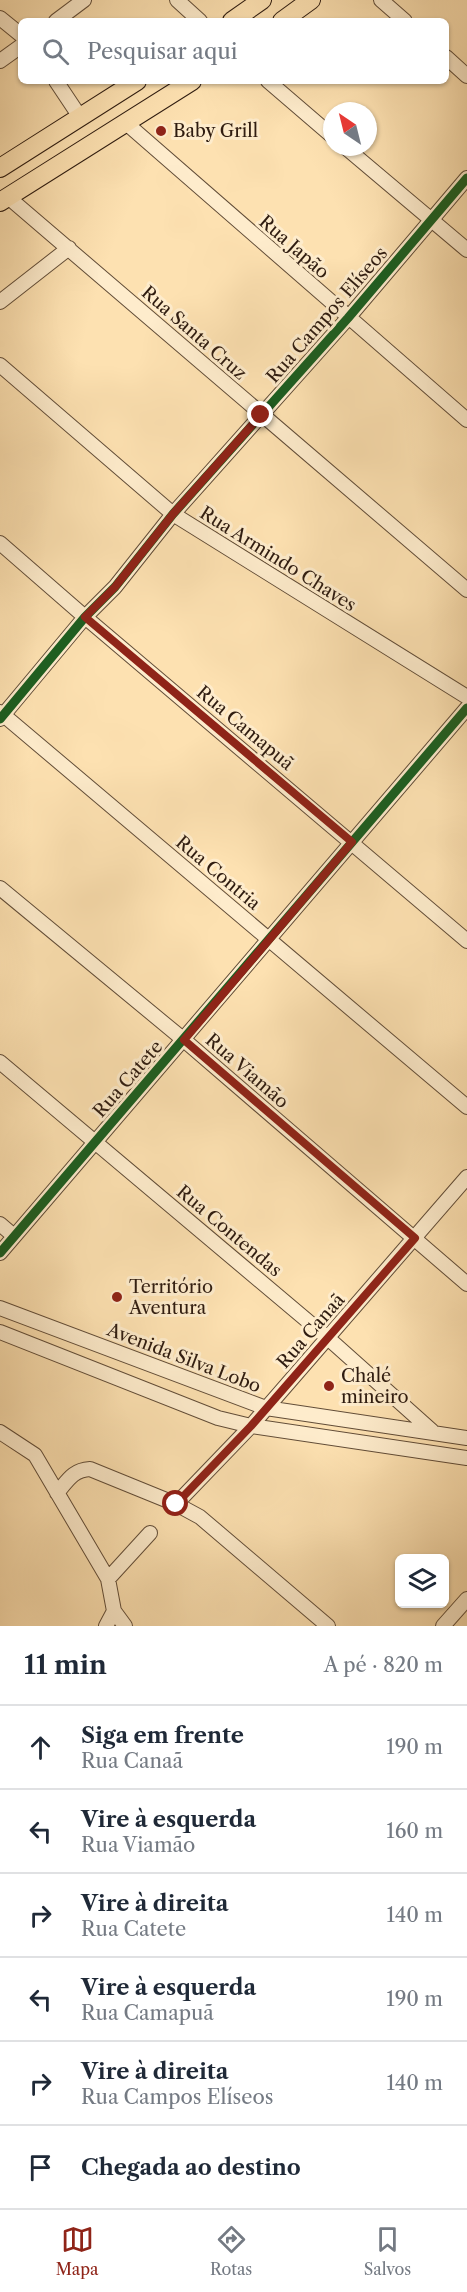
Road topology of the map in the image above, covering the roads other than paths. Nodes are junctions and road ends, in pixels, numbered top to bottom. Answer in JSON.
{"nodes":[{"id":1,"x":84,"y":0,"type":"edge"},
{"id":2,"x":177,"y":0,"type":"edge"},
{"id":3,"x":262,"y":0,"type":"edge"},
{"id":4,"x":311,"y":0,"type":"edge"},
{"id":5,"x":381,"y":0,"type":"edge"},
{"id":6,"x":0,"y":18,"type":"edge"},
{"id":7,"x":60,"y":18,"type":"edge"},
{"id":8,"x":197,"y":18,"type":"edge"},
{"id":9,"x":236,"y":18,"type":"edge"},
{"id":10,"x":286,"y":18,"type":"edge"},
{"id":11,"x":402,"y":18,"type":"edge"},
{"id":12,"x":18,"y":33,"type":"edge"},
{"id":13,"x":18,"y":48,"type":"edge"},
{"id":14,"x":449,"y":60,"type":"edge"},
{"id":15,"x":0,"y":61,"type":"edge"},
{"id":16,"x":467,"y":76,"type":"edge"},
{"id":17,"x":58,"y":84,"type":"edge"},
{"id":18,"x":132,"y":84,"type":"edge"},
{"id":19,"x":187,"y":84,"type":"edge"},
{"id":20,"x":271,"y":84,"type":"edge"},
{"id":21,"x":80,"y":117,"type":"junction"},
{"id":22,"x":126,"y":123,"type":"junction"},
{"id":23,"x":323,"y":128,"type":"edge"},
{"id":24,"x":356,"y":156,"type":"edge"},
{"id":25,"x":0,"y":168,"type":"edge"},
{"id":26,"x":467,"y":178,"type":"edge"},
{"id":27,"x":4,"y":199,"type":"edge"},
{"id":28,"x":431,"y":218,"type":"junction"},
{"id":29,"x":69,"y":248,"type":"junction"},
{"id":30,"x":467,"y":250,"type":"edge"},
{"id":31,"x":0,"y":302,"type":"edge"},
{"id":32,"x":348,"y":318,"type":"junction"},
{"id":33,"x":0,"y":365,"type":"edge"},
{"id":34,"x":261,"y":415,"type":"junction"},
{"id":35,"x":467,"y":420,"type":"edge"},
{"id":36,"x":173,"y":514,"type":"junction"},
{"id":37,"x":0,"y":543,"type":"edge"},
{"id":38,"x":467,"y":590,"type":"edge"},
{"id":39,"x":85,"y":617,"type":"junction"},
{"id":40,"x":467,"y":697,"type":"edge"},
{"id":41,"x":467,"y":708,"type":"edge"},
{"id":42,"x":1,"y":716,"type":"edge"},
{"id":43,"x":352,"y":842,"type":"junction"},
{"id":44,"x":0,"y":888,"type":"edge"},
{"id":45,"x":270,"y":940,"type":"junction"},
{"id":46,"x":467,"y":941,"type":"edge"},
{"id":47,"x":184,"y":1040,"type":"junction"},
{"id":48,"x":0,"y":1062,"type":"edge"},
{"id":49,"x":467,"y":1107,"type":"edge"},
{"id":50,"x":95,"y":1141,"type":"junction"},
{"id":51,"x":467,"y":1177,"type":"edge"},
{"id":52,"x":0,"y":1224,"type":"edge"},
{"id":53,"x":14,"y":1236,"type":"junction"},
{"id":54,"x":415,"y":1238,"type":"junction"},
{"id":55,"x":0,"y":1253,"type":"edge"},
{"id":56,"x":467,"y":1284,"type":"edge"},
{"id":57,"x":0,"y":1308,"type":"edge"},
{"id":58,"x":0,"y":1332,"type":"edge"},
{"id":59,"x":329,"y":1339,"type":"junction"},
{"id":60,"x":266,"y":1408,"type":"junction"},
{"id":61,"x":251,"y":1426,"type":"junction"},
{"id":62,"x":432,"y":1431,"type":"junction"},
{"id":63,"x":0,"y":1432,"type":"edge"},
{"id":64,"x":467,"y":1438,"type":"edge"},
{"id":65,"x":467,"y":1458,"type":"edge"},
{"id":66,"x":57,"y":1493,"type":"junction"},
{"id":67,"x":176,"y":1504,"type":"junction"},
{"id":68,"x":150,"y":1533,"type":"dead end"},
{"id":69,"x":108,"y":1579,"type":"junction"},
{"id":70,"x":467,"y":1599,"type":"edge"},
{"id":71,"x":114,"y":1611,"type":"junction"},
{"id":72,"x":105,"y":1626,"type":"edge"},
{"id":73,"x":124,"y":1626,"type":"edge"},
{"id":74,"x":328,"y":1626,"type":"edge"},
{"id":75,"x":443,"y":1626,"type":"edge"}],
"edges":[{"from":1,"to":7,"type":"street"},
{"from":2,"to":8,"type":"street"},
{"from":3,"to":9,"type":"main road"},
{"from":4,"to":10,"type":"main road"},
{"from":5,"to":11,"type":"street"},
{"from":6,"to":12,"type":"street"},
{"from":13,"to":15,"type":"street"},
{"from":14,"to":16,"type":"street"},
{"from":17,"to":21,"type":"street"},
{"from":18,"to":21,"type":"main road"},
{"from":19,"to":22,"type":"main road"},
{"from":20,"to":23,"type":"street"},
{"from":21,"to":25,"type":"main road"},
{"from":22,"to":27,"type":"main road"},
{"from":22,"to":32,"type":"street","name":"Rua Japão"},
{"from":24,"to":28,"type":"street"},
{"from":26,"to":28,"type":"street","name":"Rua Campos Elíseos"},
{"from":27,"to":29,"type":"street","name":"Rua Santa Cruz"},
{"from":28,"to":30,"type":"street"},
{"from":28,"to":32,"type":"street","name":"Rua Campos Elíseos"},
{"from":29,"to":31,"type":"street"},
{"from":29,"to":34,"type":"street","name":"Rua Santa Cruz"},
{"from":32,"to":34,"type":"street","name":"Rua Campos Elíseos"},
{"from":32,"to":35,"type":"street","name":"Rua Japão"},
{"from":33,"to":36,"type":"street","name":"Rua Armindo Chaves"},
{"from":34,"to":36,"type":"street","name":"Rua Campos Elíseos"},
{"from":34,"to":38,"type":"street","name":"Rua Santa Cruz"},
{"from":36,"to":39,"type":"street","name":"Rua Campos Elíseos"},
{"from":36,"to":40,"type":"street","name":"Rua Armindo Chaves"},
{"from":37,"to":39,"type":"street","name":"Rua Camapuã"},
{"from":39,"to":42,"type":"street","name":"Rua Campos Elíseos"},
{"from":39,"to":43,"type":"street","name":"Rua Camapuã"},
{"from":41,"to":43,"type":"street","name":"Rua Catete"},
{"from":42,"to":45,"type":"street","name":"Rua Contria"},
{"from":43,"to":45,"type":"street","name":"Rua Catete"},
{"from":43,"to":46,"type":"street","name":"Rua Camapuã"},
{"from":44,"to":47,"type":"street","name":"Rua Viamão"},
{"from":45,"to":47,"type":"street","name":"Rua Catete"},
{"from":45,"to":49,"type":"street","name":"Rua Contria"},
{"from":47,"to":50,"type":"street","name":"Rua Catete"},
{"from":47,"to":54,"type":"street","name":"Rua Viamão"},
{"from":48,"to":50,"type":"street","name":"Rua Contendas"},
{"from":50,"to":53,"type":"street","name":"Rua Catete"},
{"from":50,"to":59,"type":"street","name":"Rua Contendas"},
{"from":51,"to":54,"type":"street","name":"Rua Canaã"},
{"from":52,"to":53,"type":"street"},
{"from":53,"to":55,"type":"street","name":"Rua Catete"},
{"from":54,"to":56,"type":"street","name":"Rua Viamão"},
{"from":54,"to":59,"type":"street","name":"Rua Canaã"},
{"from":57,"to":60,"type":"street","name":"Avenida Silva Lobo"},
{"from":58,"to":61,"type":"street"},
{"from":59,"to":60,"type":"street","name":"Rua Canaã"},
{"from":59,"to":62,"type":"street","name":"Rua Contendas"},
{"from":60,"to":61,"type":"street","name":"Rua Canaã"},
{"from":60,"to":62,"type":"street","name":"Avenida Silva Lobo"},
{"from":61,"to":65,"type":"street"},
{"from":61,"to":67,"type":"street","name":"Rua Canaã"},
{"from":62,"to":64,"type":"street","name":"Avenida Silva Lobo"},
{"from":63,"to":66,"type":"street"},
{"from":66,"to":67,"type":"street"},
{"from":66,"to":69,"type":"street"},
{"from":67,"to":74,"type":"street"},
{"from":68,"to":69,"type":"street"},
{"from":69,"to":71,"type":"street"},
{"from":70,"to":75,"type":"street"},
{"from":71,"to":72,"type":"street"},
{"from":71,"to":73,"type":"street"}]}
